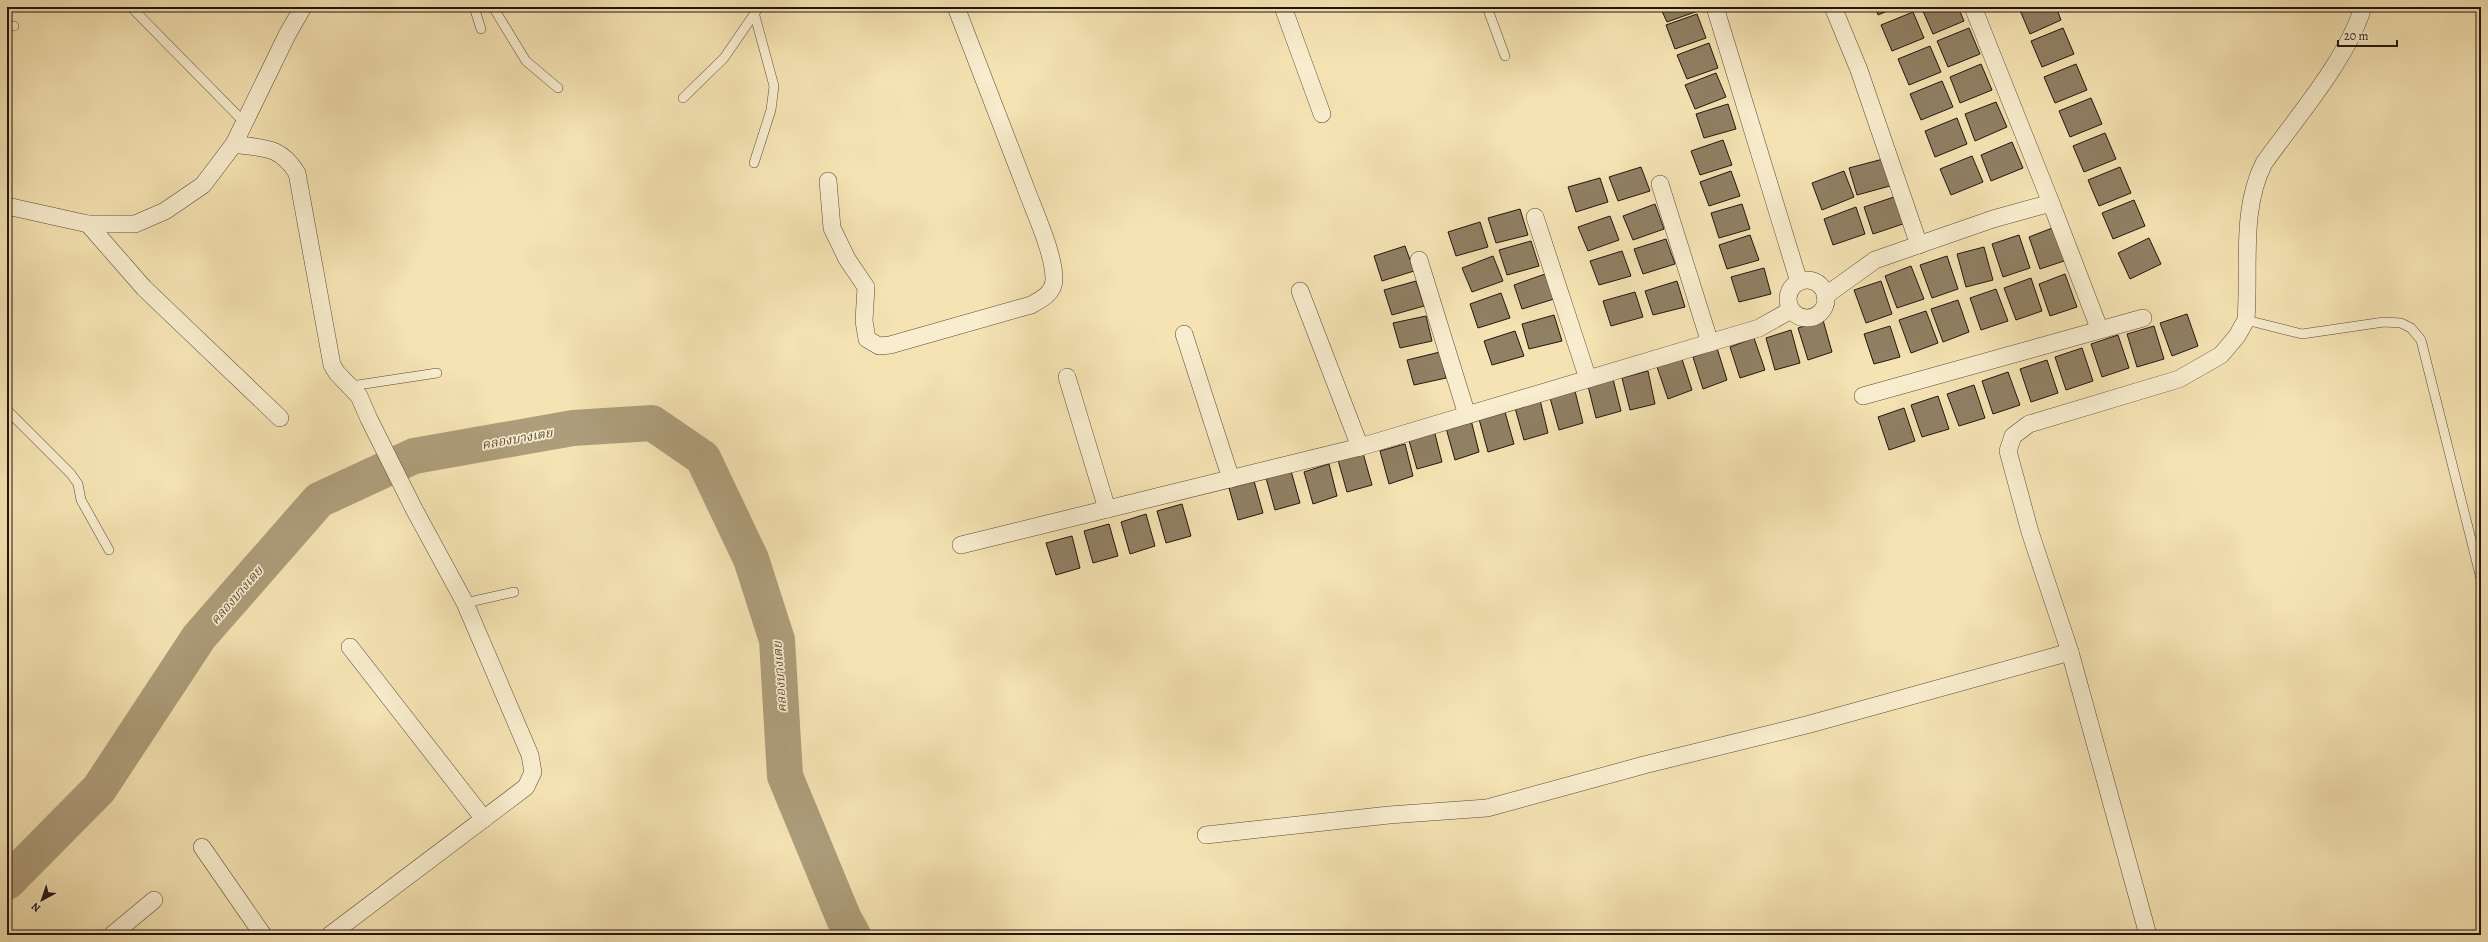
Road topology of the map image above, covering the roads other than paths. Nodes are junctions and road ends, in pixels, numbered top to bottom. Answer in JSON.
{"nodes":[{"id":1,"x":131,"y":7,"type":"edge"},
{"id":2,"x":303,"y":7,"type":"edge"},
{"id":3,"x":474,"y":7,"type":"edge"},
{"id":4,"x":493,"y":7,"type":"edge"},
{"id":5,"x":759,"y":7,"type":"edge"},
{"id":6,"x":956,"y":7,"type":"edge"},
{"id":7,"x":1282,"y":7,"type":"edge"},
{"id":8,"x":1487,"y":7,"type":"edge"},
{"id":9,"x":1715,"y":7,"type":"edge"},
{"id":10,"x":1833,"y":7,"type":"edge"},
{"id":11,"x":1974,"y":7,"type":"edge"},
{"id":12,"x":2363,"y":7,"type":"edge"},
{"id":13,"x":754,"y":16,"type":"junction"},
{"id":14,"x":481,"y":29,"type":"dead end"},
{"id":15,"x":1505,"y":56,"type":"dead end"},
{"id":16,"x":558,"y":88,"type":"dead end"},
{"id":17,"x":683,"y":98,"type":"dead end"},
{"id":18,"x":1322,"y":114,"type":"dead end"},
{"id":19,"x":244,"y":122,"type":"junction"},
{"id":20,"x":234,"y":144,"type":"junction"},
{"id":21,"x":754,"y":163,"type":"dead end"},
{"id":22,"x":828,"y":181,"type":"dead end"},
{"id":23,"x":1660,"y":184,"type":"dead end"},
{"id":24,"x":2051,"y":203,"type":"junction"},
{"id":25,"x":7,"y":206,"type":"edge"},
{"id":26,"x":1534,"y":217,"type":"dead end"},
{"id":27,"x":88,"y":224,"type":"junction"},
{"id":28,"x":1919,"y":245,"type":"junction"},
{"id":29,"x":1419,"y":260,"type":"dead end"},
{"id":30,"x":1799,"y":282,"type":"junction"},
{"id":31,"x":1300,"y":292,"type":"dead end"},
{"id":32,"x":1825,"y":296,"type":"junction"},
{"id":33,"x":1791,"y":310,"type":"junction"},
{"id":34,"x":2143,"y":318,"type":"dead end"},
{"id":35,"x":2246,"y":320,"type":"junction"},
{"id":36,"x":2099,"y":328,"type":"junction"},
{"id":37,"x":1184,"y":334,"type":"dead end"},
{"id":38,"x":1710,"y":343,"type":"junction"},
{"id":39,"x":438,"y":373,"type":"dead end"},
{"id":40,"x":1067,"y":377,"type":"dead end"},
{"id":41,"x":1588,"y":379,"type":"junction"},
{"id":42,"x":351,"y":386,"type":"junction"},
{"id":43,"x":1863,"y":396,"type":"dead end"},
{"id":44,"x":7,"y":410,"type":"edge"},
{"id":45,"x":1467,"y":415,"type":"junction"},
{"id":46,"x":280,"y":418,"type":"dead end"},
{"id":47,"x":1360,"y":447,"type":"junction"},
{"id":48,"x":1231,"y":479,"type":"junction"},
{"id":49,"x":1107,"y":509,"type":"junction"},
{"id":50,"x":961,"y":546,"type":"dead end"},
{"id":51,"x":109,"y":550,"type":"dead end"},
{"id":52,"x":2481,"y":579,"type":"edge"},
{"id":53,"x":514,"y":592,"type":"dead end"},
{"id":54,"x":465,"y":603,"type":"junction"},
{"id":55,"x":350,"y":647,"type":"dead end"},
{"id":56,"x":2070,"y":652,"type":"junction"},
{"id":57,"x":484,"y":819,"type":"junction"},
{"id":58,"x":1206,"y":835,"type":"dead end"},
{"id":59,"x":202,"y":847,"type":"dead end"},
{"id":60,"x":154,"y":900,"type":"dead end"},
{"id":61,"x":112,"y":935,"type":"edge"},
{"id":62,"x":263,"y":935,"type":"edge"},
{"id":63,"x":330,"y":935,"type":"edge"},
{"id":64,"x":2148,"y":935,"type":"edge"}],
"edges":[{"from":1,"to":19,"type":"lane"},
{"from":2,"to":19,"type":"street"},
{"from":3,"to":14,"type":"lane"},
{"from":4,"to":16,"type":"lane"},
{"from":5,"to":13,"type":"lane"},
{"from":6,"to":22,"type":"street"},
{"from":7,"to":18,"type":"street"},
{"from":8,"to":15,"type":"lane"},
{"from":9,"to":30,"type":"street"},
{"from":10,"to":28,"type":"street"},
{"from":11,"to":24,"type":"street"},
{"from":12,"to":35,"type":"street"},
{"from":13,"to":17,"type":"lane"},
{"from":13,"to":21,"type":"lane"},
{"from":19,"to":20,"type":"street"},
{"from":20,"to":27,"type":"street"},
{"from":20,"to":42,"type":"street"},
{"from":23,"to":38,"type":"street"},
{"from":24,"to":28,"type":"street"},
{"from":24,"to":36,"type":"street"},
{"from":25,"to":27,"type":"street"},
{"from":26,"to":41,"type":"street"},
{"from":27,"to":46,"type":"street"},
{"from":28,"to":32,"type":"street"},
{"from":29,"to":45,"type":"street"},
{"from":30,"to":32,"type":"street"},
{"from":30,"to":33,"type":"street"},
{"from":31,"to":47,"type":"street"},
{"from":32,"to":33,"type":"street"},
{"from":33,"to":38,"type":"street"},
{"from":34,"to":36,"type":"street"},
{"from":35,"to":52,"type":"lane"},
{"from":35,"to":56,"type":"street"},
{"from":36,"to":43,"type":"street"},
{"from":37,"to":48,"type":"street"},
{"from":38,"to":41,"type":"street"},
{"from":39,"to":42,"type":"lane"},
{"from":40,"to":49,"type":"street"},
{"from":41,"to":45,"type":"street"},
{"from":42,"to":54,"type":"street"},
{"from":44,"to":51,"type":"lane"},
{"from":45,"to":47,"type":"street"},
{"from":47,"to":48,"type":"street"},
{"from":48,"to":49,"type":"street"},
{"from":49,"to":50,"type":"street"},
{"from":53,"to":54,"type":"lane"},
{"from":54,"to":57,"type":"street"},
{"from":55,"to":57,"type":"street"},
{"from":56,"to":58,"type":"street"},
{"from":56,"to":64,"type":"street"},
{"from":57,"to":63,"type":"street"},
{"from":59,"to":62,"type":"street"},
{"from":60,"to":61,"type":"street"}]}
